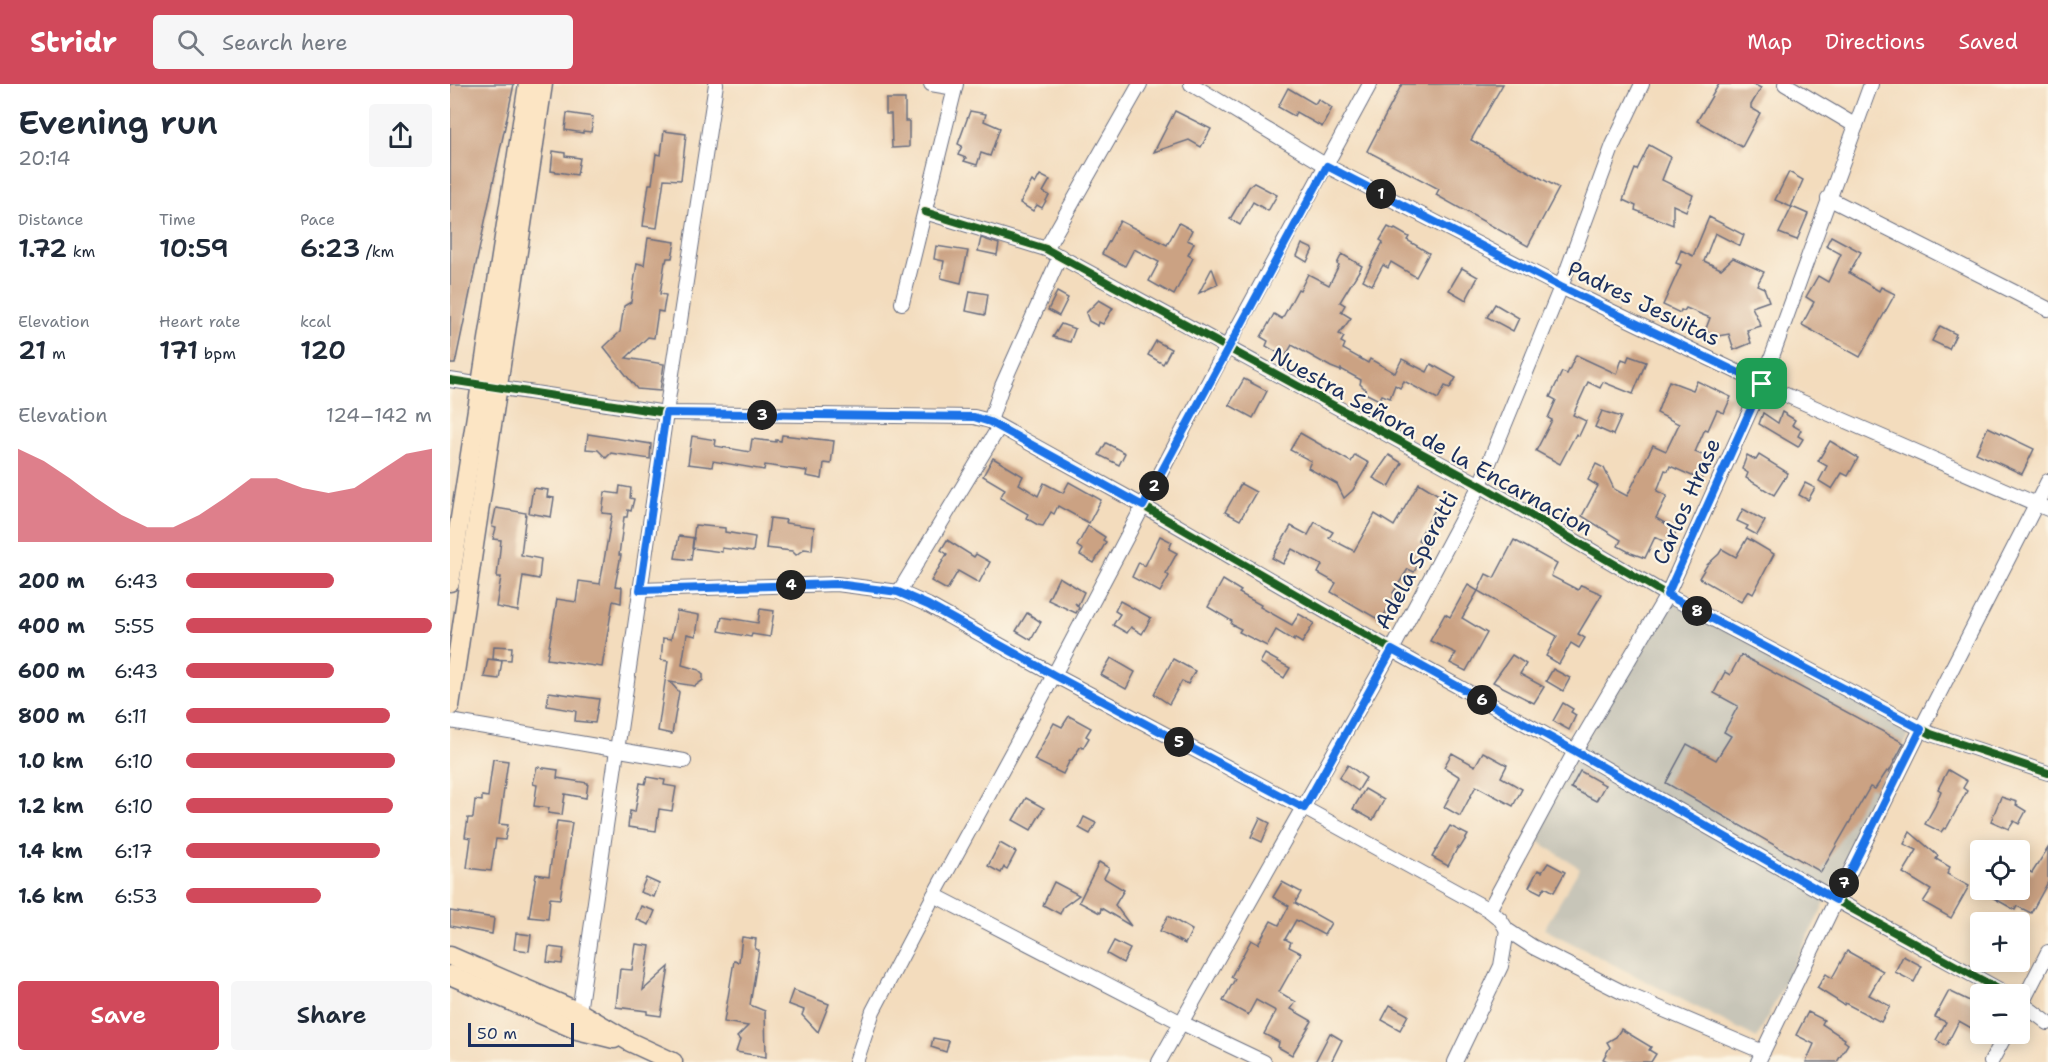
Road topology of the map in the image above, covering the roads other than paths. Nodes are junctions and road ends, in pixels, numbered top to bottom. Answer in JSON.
{"nodes":[{"id":1,"x":528,"y":84,"type":"edge"},
{"id":2,"x":543,"y":84,"type":"edge"},
{"id":3,"x":716,"y":84,"type":"edge"},
{"id":4,"x":931,"y":84,"type":"edge"},
{"id":5,"x":1140,"y":84,"type":"edge"},
{"id":6,"x":1191,"y":84,"type":"edge"},
{"id":7,"x":1370,"y":84,"type":"edge"},
{"id":8,"x":1642,"y":84,"type":"edge"},
{"id":9,"x":1785,"y":84,"type":"edge"},
{"id":10,"x":1871,"y":84,"type":"edge"},
{"id":11,"x":956,"y":86,"type":"edge"},
{"id":12,"x":1856,"y":126,"type":"junction"},
{"id":13,"x":1327,"y":166,"type":"junction"},
{"id":14,"x":1828,"y":198,"type":"junction"},
{"id":15,"x":925,"y":212,"type":"junction"},
{"id":16,"x":1046,"y":249,"type":"junction"},
{"id":17,"x":1060,"y":256,"type":"junction"},
{"id":18,"x":1561,"y":287,"type":"junction"},
{"id":19,"x":902,"y":303,"type":"dead end"},
{"id":20,"x":2048,"y":309,"type":"edge"},
{"id":21,"x":1227,"y":347,"type":"junction"},
{"id":22,"x":450,"y":380,"type":"edge"},
{"id":23,"x":1762,"y":384,"type":"junction"},
{"id":24,"x":489,"y":386,"type":"junction"},
{"id":25,"x":666,"y":413,"type":"junction"},
{"id":26,"x":994,"y":424,"type":"junction"},
{"id":27,"x":2048,"y":482,"type":"edge"},
{"id":28,"x":1480,"y":485,"type":"junction"},
{"id":29,"x":1143,"y":506,"type":"junction"},
{"id":30,"x":2042,"y":507,"type":"edge"},
{"id":31,"x":458,"y":561,"type":"edge"},
{"id":32,"x":450,"y":582,"type":"edge"},
{"id":33,"x":640,"y":590,"type":"junction"},
{"id":34,"x":898,"y":592,"type":"junction"},
{"id":35,"x":1667,"y":595,"type":"junction"},
{"id":36,"x":1392,"y":650,"type":"junction"},
{"id":37,"x":1054,"y":675,"type":"junction"},
{"id":38,"x":450,"y":706,"type":"edge"},
{"id":39,"x":450,"y":721,"type":"edge"},
{"id":40,"x":1921,"y":729,"type":"junction"},
{"id":41,"x":617,"y":750,"type":"junction"},
{"id":42,"x":1575,"y":751,"type":"junction"},
{"id":43,"x":684,"y":761,"type":"dead end"},
{"id":44,"x":2048,"y":773,"type":"edge"},
{"id":45,"x":1304,"y":808,"type":"junction"},
{"id":46,"x":934,"y":895,"type":"junction"},
{"id":47,"x":1836,"y":900,"type":"junction"},
{"id":48,"x":1489,"y":910,"type":"junction"},
{"id":49,"x":1507,"y":930,"type":"junction"},
{"id":50,"x":2048,"y":952,"type":"edge"},
{"id":51,"x":450,"y":956,"type":"edge"},
{"id":52,"x":450,"y":975,"type":"edge"},
{"id":53,"x":1989,"y":984,"type":"edge"},
{"id":54,"x":2030,"y":985,"type":"edge"},
{"id":55,"x":2030,"y":1011,"type":"edge"},
{"id":56,"x":578,"y":1021,"type":"junction"},
{"id":57,"x":1180,"y":1022,"type":"junction"},
{"id":58,"x":2048,"y":1023,"type":"edge"},
{"id":59,"x":2001,"y":1044,"type":"edge"},
{"id":60,"x":1761,"y":1057,"type":"edge"},
{"id":61,"x":673,"y":1062,"type":"edge"},
{"id":62,"x":855,"y":1062,"type":"edge"},
{"id":63,"x":1159,"y":1062,"type":"edge"},
{"id":64,"x":1264,"y":1062,"type":"edge"},
{"id":65,"x":1455,"y":1062,"type":"edge"},
{"id":66,"x":1991,"y":1062,"type":"edge"}],
"edges":[{"from":1,"to":24,"type":"main road"},
{"from":2,"to":24,"type":"main road"},
{"from":3,"to":25,"type":"street"},
{"from":4,"to":11,"type":"street"},
{"from":5,"to":16,"type":"street"},
{"from":6,"to":13,"type":"street","name":"Padres Jesuitas"},
{"from":7,"to":13,"type":"street"},
{"from":8,"to":18,"type":"street","name":"Adela Speratti"},
{"from":9,"to":12,"type":"street"},
{"from":10,"to":12,"type":"street","name":"Carlos Hrase"},
{"from":11,"to":15,"type":"street"},
{"from":12,"to":14,"type":"street","name":"Carlos Hrase"},
{"from":13,"to":18,"type":"street","name":"Padres Jesuitas"},
{"from":13,"to":21,"type":"street"},
{"from":14,"to":20,"type":"street"},
{"from":14,"to":23,"type":"street","name":"Carlos Hrase"},
{"from":15,"to":16,"type":"street","name":"Nuestra Señora de la Encarnacion"},
{"from":15,"to":19,"type":"street"},
{"from":16,"to":17,"type":"street","name":"Nuestra Señora de la Encarnacion"},
{"from":17,"to":21,"type":"street","name":"Nuestra Señora de la Encarnacion"},
{"from":17,"to":26,"type":"street"},
{"from":18,"to":23,"type":"street","name":"Padres Jesuitas"},
{"from":18,"to":28,"type":"street","name":"Adela Speratti"},
{"from":21,"to":28,"type":"street","name":"Nuestra Señora de la Encarnacion"},
{"from":21,"to":29,"type":"street"},
{"from":22,"to":24,"type":"street"},
{"from":23,"to":30,"type":"street","name":"Padres Jesuitas"},
{"from":23,"to":35,"type":"street","name":"Carlos Hrase"},
{"from":24,"to":25,"type":"street"},
{"from":24,"to":31,"type":"main road"},
{"from":25,"to":26,"type":"street"},
{"from":25,"to":33,"type":"street"},
{"from":26,"to":29,"type":"street"},
{"from":26,"to":34,"type":"street"},
{"from":27,"to":30,"type":"street"},
{"from":28,"to":35,"type":"street","name":"Nuestra Señora de la Encarnacion"},
{"from":28,"to":36,"type":"street","name":"Adela Speratti"},
{"from":29,"to":36,"type":"street"},
{"from":29,"to":37,"type":"street"},
{"from":30,"to":40,"type":"street"},
{"from":31,"to":32,"type":"main road"},
{"from":31,"to":38,"type":"main road"},
{"from":33,"to":34,"type":"street"},
{"from":33,"to":41,"type":"street"},
{"from":34,"to":37,"type":"street"},
{"from":35,"to":40,"type":"street","name":"Nuestra Señora de la Encarnacion"},
{"from":35,"to":42,"type":"street","name":"Carlos Hrase"},
{"from":36,"to":42,"type":"street"},
{"from":36,"to":45,"type":"street","name":"Adela Speratti"},
{"from":37,"to":45,"type":"street"},
{"from":37,"to":46,"type":"street"},
{"from":39,"to":41,"type":"street"},
{"from":40,"to":44,"type":"street","name":"Nuestra Señora de la Encarnacion"},
{"from":40,"to":47,"type":"street"},
{"from":41,"to":43,"type":"street"},
{"from":41,"to":56,"type":"street"},
{"from":42,"to":47,"type":"street"},
{"from":42,"to":48,"type":"street","name":"Carlos Hrase"},
{"from":45,"to":48,"type":"street"},
{"from":45,"to":57,"type":"street","name":"Adela Speratti"},
{"from":46,"to":57,"type":"street"},
{"from":46,"to":62,"type":"street"},
{"from":47,"to":53,"type":"street"},
{"from":47,"to":60,"type":"street"},
{"from":48,"to":49,"type":"street"},
{"from":49,"to":60,"type":"street"},
{"from":49,"to":65,"type":"street"},
{"from":50,"to":54,"type":"street"},
{"from":51,"to":56,"type":"main road"},
{"from":52,"to":56,"type":"main road"},
{"from":55,"to":58,"type":"street"},
{"from":56,"to":61,"type":"main road"},
{"from":57,"to":63,"type":"street","name":"Adela Speratti"},
{"from":57,"to":64,"type":"street"},
{"from":59,"to":66,"type":"street"}]}
